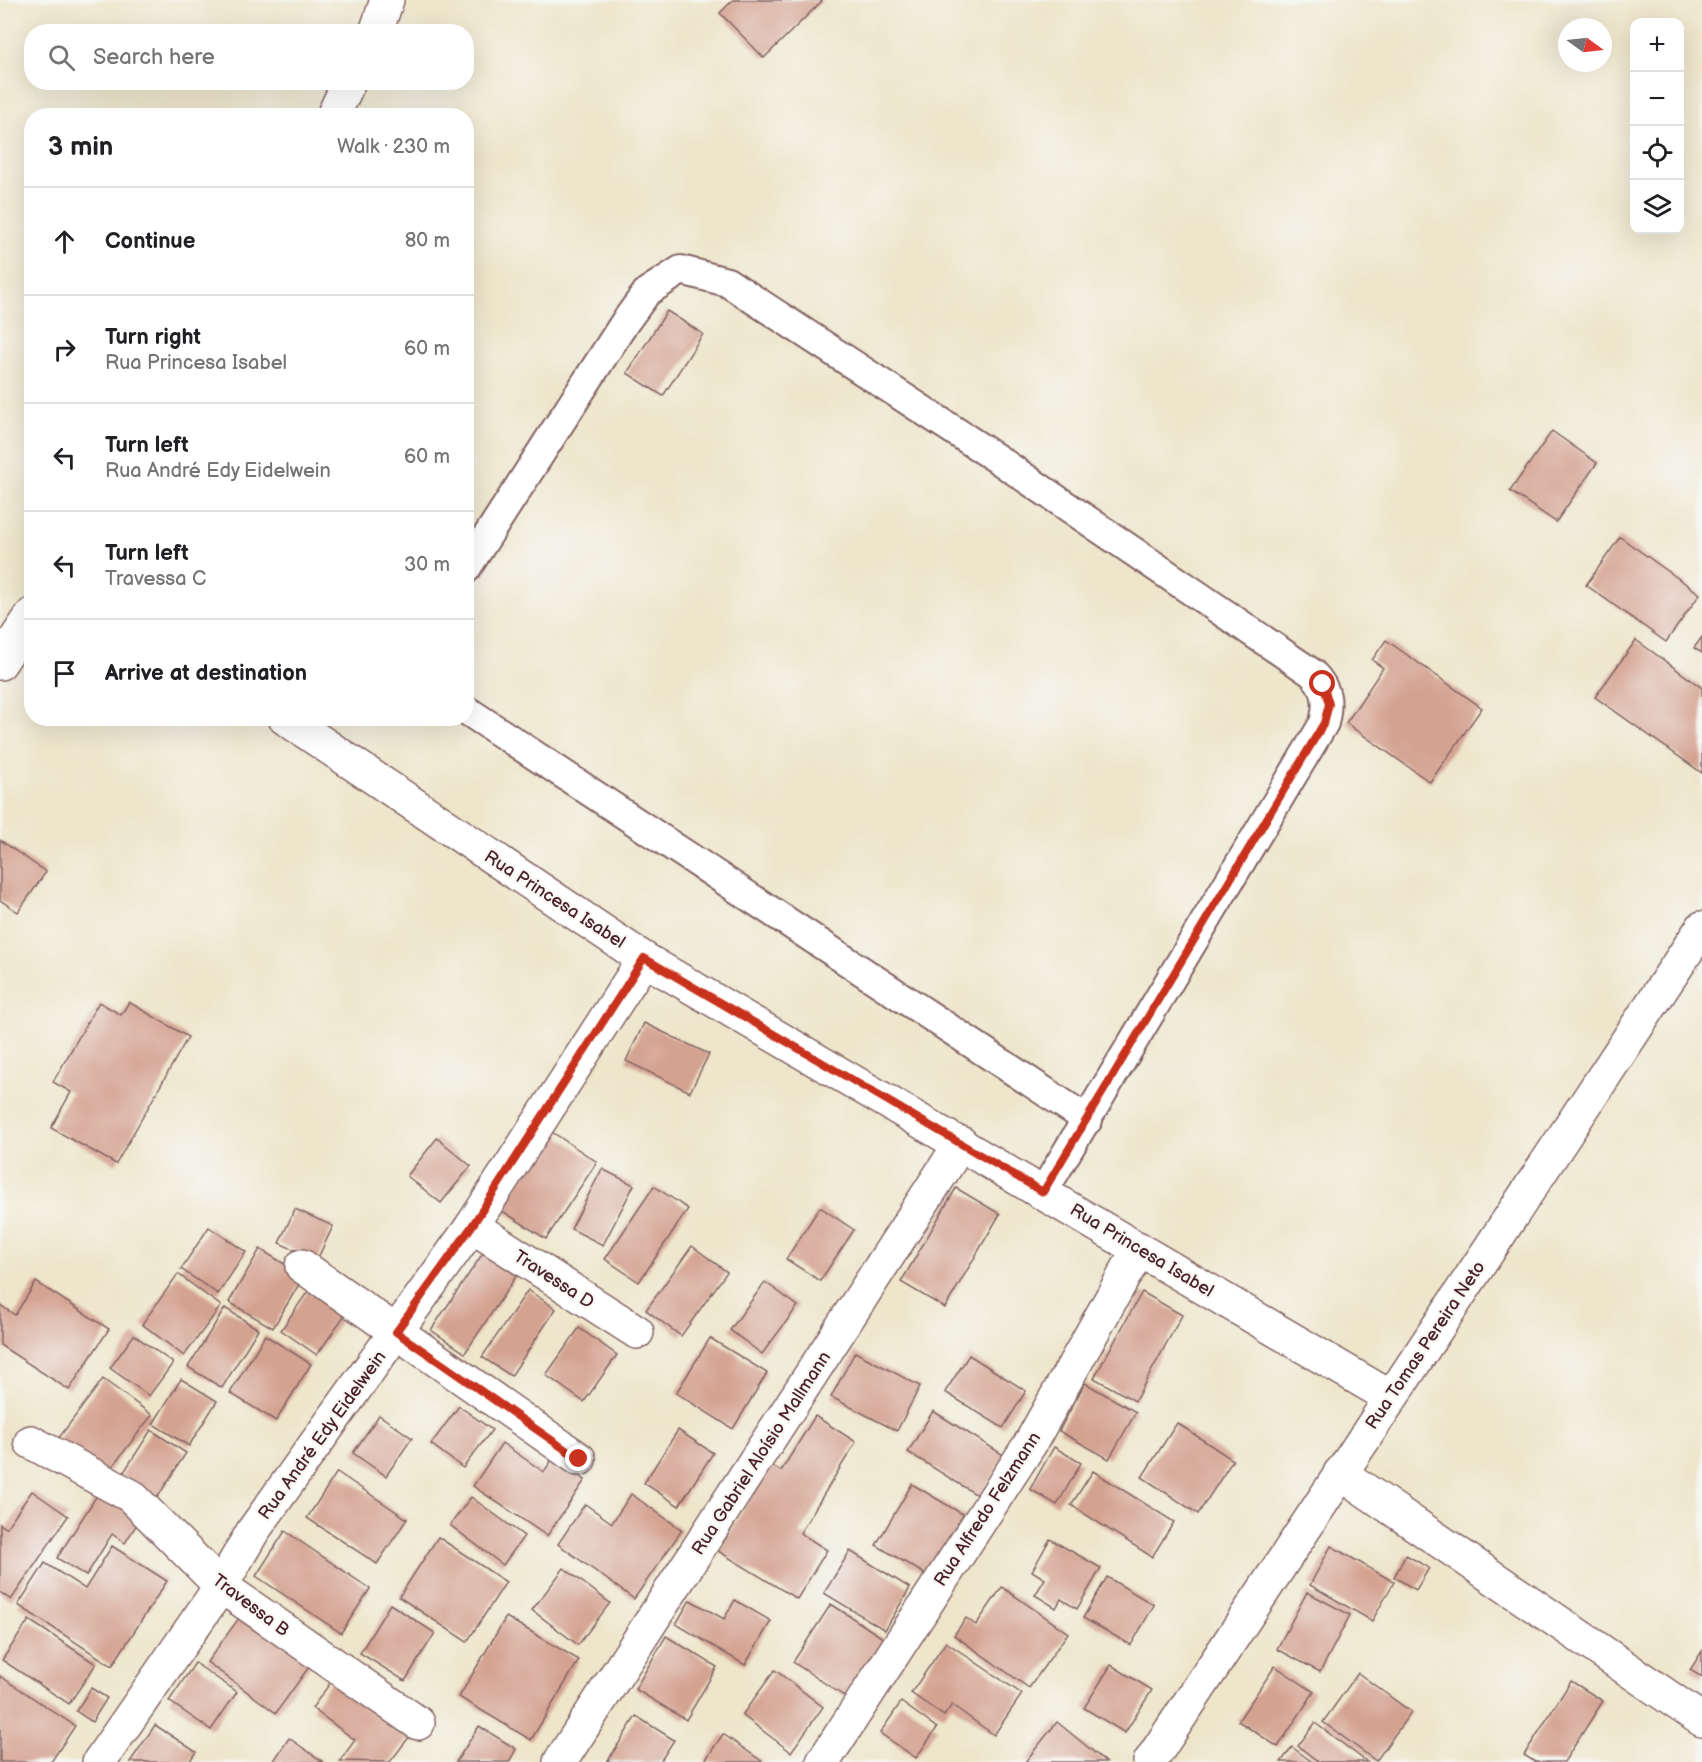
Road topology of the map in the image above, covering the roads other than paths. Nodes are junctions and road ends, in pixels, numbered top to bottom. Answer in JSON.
{"nodes":[{"id":1,"x":387,"y":0,"type":"edge"},
{"id":2,"x":379,"y":24,"type":"edge"},
{"id":3,"x":346,"y":90,"type":"edge"},
{"id":4,"x":337,"y":108,"type":"edge"},
{"id":5,"x":474,"y":557,"type":"edge"},
{"id":6,"x":24,"y":627,"type":"edge"},
{"id":7,"x":0,"y":663,"type":"edge"},
{"id":8,"x":474,"y":715,"type":"edge"},
{"id":9,"x":297,"y":726,"type":"edge"},
{"id":10,"x":1702,"y":928,"type":"edge"},
{"id":11,"x":644,"y":958,"type":"junction"},
{"id":12,"x":1088,"y":1120,"type":"junction"},
{"id":13,"x":961,"y":1143,"type":"junction"},
{"id":14,"x":1043,"y":1192,"type":"junction"},
{"id":15,"x":472,"y":1226,"type":"junction"},
{"id":16,"x":1139,"y":1249,"type":"junction"},
{"id":17,"x":302,"y":1266,"type":"dead end"},
{"id":18,"x":396,"y":1332,"type":"junction"},
{"id":19,"x":637,"y":1332,"type":"dead end"},
{"id":20,"x":1390,"y":1397,"type":"junction"},
{"id":21,"x":31,"y":1442,"type":"dead end"},
{"id":22,"x":579,"y":1459,"type":"dead end"},
{"id":23,"x":1340,"y":1473,"type":"junction"},
{"id":24,"x":221,"y":1586,"type":"junction"},
{"id":25,"x":1702,"y":1720,"type":"edge"},
{"id":26,"x":418,"y":1723,"type":"dead end"},
{"id":27,"x":99,"y":1762,"type":"edge"},
{"id":28,"x":560,"y":1762,"type":"edge"},
{"id":29,"x":823,"y":1762,"type":"edge"},
{"id":30,"x":1150,"y":1762,"type":"edge"}],
"edges":[{"from":1,"to":2,"type":"street"},
{"from":3,"to":4,"type":"street"},
{"from":5,"to":12,"type":"lane"},
{"from":6,"to":7,"type":"street"},
{"from":8,"to":12,"type":"lane"},
{"from":9,"to":11,"type":"street","name":"Rua Princesa Isabel"},
{"from":10,"to":20,"type":"street","name":"Rua Tomas Pereira Neto"},
{"from":11,"to":13,"type":"street","name":"Rua Princesa Isabel"},
{"from":11,"to":15,"type":"street","name":"Rua André Edy Eidelwein"},
{"from":12,"to":14,"type":"lane"},
{"from":13,"to":14,"type":"street","name":"Rua Princesa Isabel"},
{"from":13,"to":28,"type":"street","name":"Rua Gabriel Aloísio Mallmann"},
{"from":14,"to":16,"type":"street","name":"Rua Princesa Isabel"},
{"from":15,"to":18,"type":"street","name":"Rua André Edy Eidelwein"},
{"from":15,"to":19,"type":"street","name":"Travessa D"},
{"from":16,"to":20,"type":"street","name":"Rua Princesa Isabel"},
{"from":16,"to":29,"type":"street","name":"Rua Alfredo Felzmann"},
{"from":17,"to":18,"type":"street"},
{"from":18,"to":22,"type":"street"},
{"from":18,"to":24,"type":"street","name":"Rua André Edy Eidelwein"},
{"from":20,"to":23,"type":"street","name":"Rua Tomas Pereira Neto"},
{"from":21,"to":24,"type":"street","name":"Travessa B"},
{"from":23,"to":25,"type":"street"},
{"from":23,"to":30,"type":"street","name":"Rua Tomas Pereira Neto"},
{"from":24,"to":26,"type":"street","name":"Travessa B"},
{"from":24,"to":27,"type":"street","name":"Rua André Edy Eidelwein"}]}
